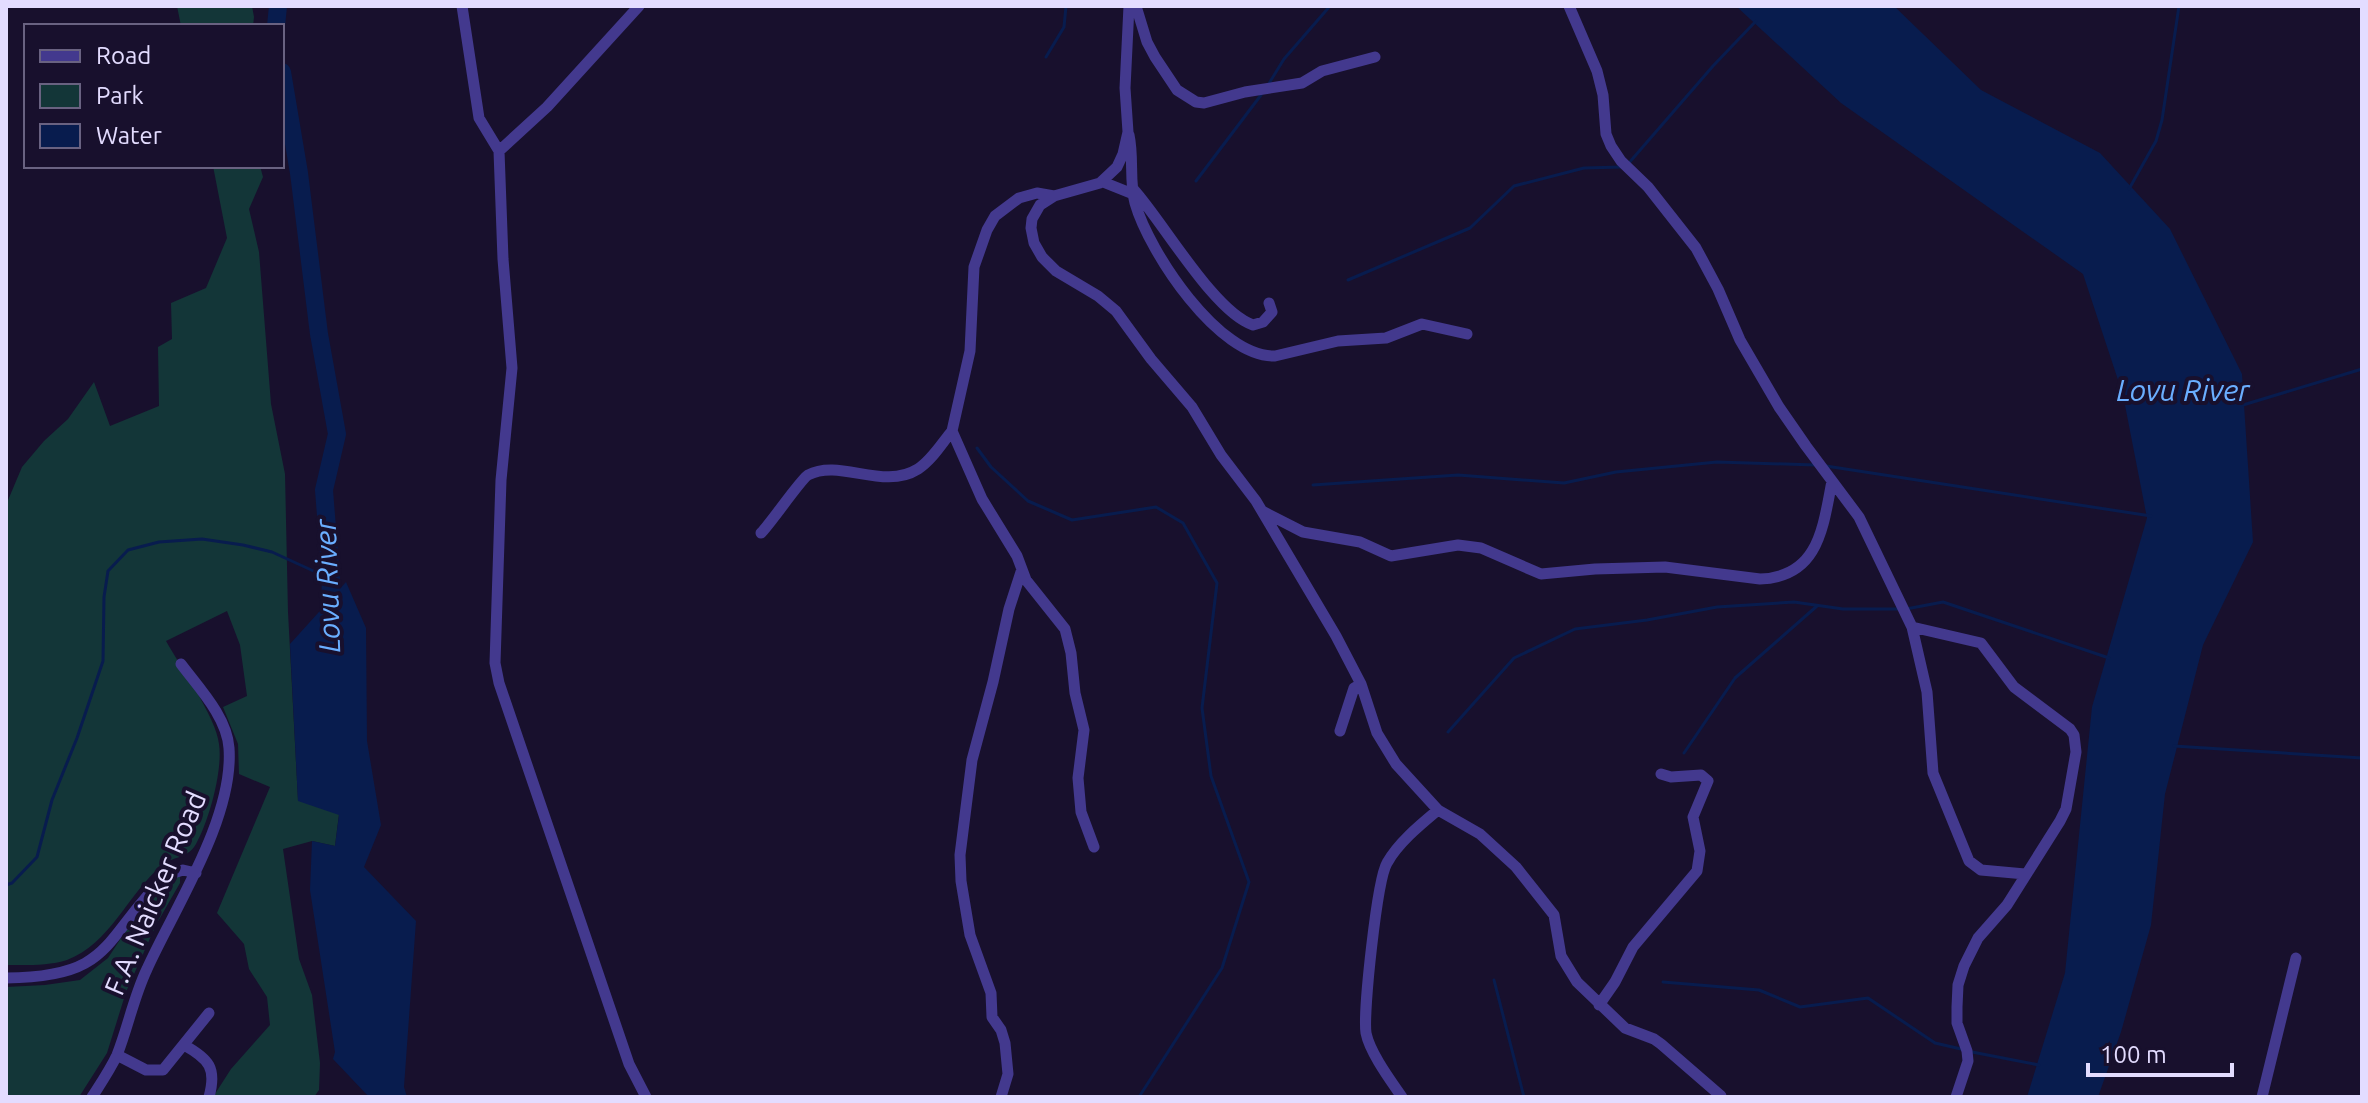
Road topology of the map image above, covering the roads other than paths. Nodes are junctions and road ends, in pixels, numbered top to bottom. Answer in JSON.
{"nodes":[{"id":1,"x":462,"y":6,"type":"edge"},
{"id":2,"x":639,"y":6,"type":"edge"},
{"id":3,"x":1129,"y":6,"type":"edge"},
{"id":4,"x":1136,"y":6,"type":"edge"},
{"id":5,"x":1569,"y":6,"type":"edge"},
{"id":6,"x":1375,"y":57,"type":"dead end"},
{"id":7,"x":1128,"y":132,"type":"junction"},
{"id":8,"x":499,"y":151,"type":"junction"},
{"id":9,"x":1103,"y":182,"type":"junction"},
{"id":10,"x":1133,"y":192,"type":"junction"},
{"id":11,"x":1054,"y":196,"type":"junction"},
{"id":12,"x":1269,"y":303,"type":"dead end"},
{"id":13,"x":1467,"y":334,"type":"dead end"},
{"id":14,"x":952,"y":431,"type":"junction"},
{"id":15,"x":1832,"y":481,"type":"junction"},
{"id":16,"x":1261,"y":511,"type":"junction"},
{"id":17,"x":761,"y":533,"type":"dead end"},
{"id":18,"x":1021,"y":572,"type":"junction"},
{"id":19,"x":1912,"y":627,"type":"junction"},
{"id":20,"x":181,"y":664,"type":"dead end"},
{"id":21,"x":1361,"y":684,"type":"junction"},
{"id":22,"x":1340,"y":731,"type":"dead end"},
{"id":23,"x":1661,"y":774,"type":"dead end"},
{"id":24,"x":1438,"y":810,"type":"junction"},
{"id":25,"x":1094,"y":847,"type":"dead end"},
{"id":26,"x":196,"y":873,"type":"junction"},
{"id":27,"x":2025,"y":874,"type":"junction"},
{"id":28,"x":2296,"y":958,"type":"dead end"},
{"id":29,"x":6,"y":978,"type":"edge"},
{"id":30,"x":1599,"y":1005,"type":"junction"},
{"id":31,"x":209,"y":1013,"type":"dead end"},
{"id":32,"x":184,"y":1045,"type":"junction"},
{"id":33,"x":117,"y":1055,"type":"junction"},
{"id":34,"x":1721,"y":1096,"type":"edge"},
{"id":35,"x":92,"y":1097,"type":"edge"},
{"id":36,"x":209,"y":1097,"type":"edge"},
{"id":37,"x":646,"y":1097,"type":"edge"},
{"id":38,"x":1001,"y":1097,"type":"edge"},
{"id":39,"x":1402,"y":1097,"type":"edge"},
{"id":40,"x":1956,"y":1097,"type":"edge"},
{"id":41,"x":2262,"y":1097,"type":"edge"}],
"edges":[{"from":1,"to":8,"type":"street"},
{"from":2,"to":8,"type":"street"},
{"from":3,"to":7,"type":"street"},
{"from":4,"to":6,"type":"street"},
{"from":5,"to":15,"type":"street"},
{"from":7,"to":9,"type":"street"},
{"from":7,"to":10,"type":"street"},
{"from":8,"to":37,"type":"street"},
{"from":9,"to":10,"type":"street"},
{"from":9,"to":11,"type":"street"},
{"from":10,"to":12,"type":"street"},
{"from":10,"to":13,"type":"street"},
{"from":11,"to":14,"type":"street"},
{"from":11,"to":16,"type":"street"},
{"from":14,"to":17,"type":"street"},
{"from":14,"to":18,"type":"street"},
{"from":15,"to":16,"type":"street"},
{"from":15,"to":19,"type":"street"},
{"from":16,"to":21,"type":"street"},
{"from":18,"to":25,"type":"street"},
{"from":18,"to":38,"type":"street"},
{"from":19,"to":27,"type":"street"},
{"from":19,"to":27,"type":"street"},
{"from":20,"to":26,"type":"street","name":"F.A. Naicker Road"},
{"from":21,"to":22,"type":"street"},
{"from":21,"to":24,"type":"street"},
{"from":23,"to":30,"type":"street"},
{"from":24,"to":30,"type":"street"},
{"from":24,"to":39,"type":"street"},
{"from":26,"to":29,"type":"street"},
{"from":26,"to":33,"type":"street","name":"F.A. Naicker Road"},
{"from":27,"to":40,"type":"street"},
{"from":28,"to":41,"type":"street"},
{"from":30,"to":34,"type":"street"},
{"from":31,"to":32,"type":"street"},
{"from":32,"to":33,"type":"street"},
{"from":32,"to":36,"type":"street"},
{"from":33,"to":35,"type":"street","name":"F.A. Naicker Road"}]}
